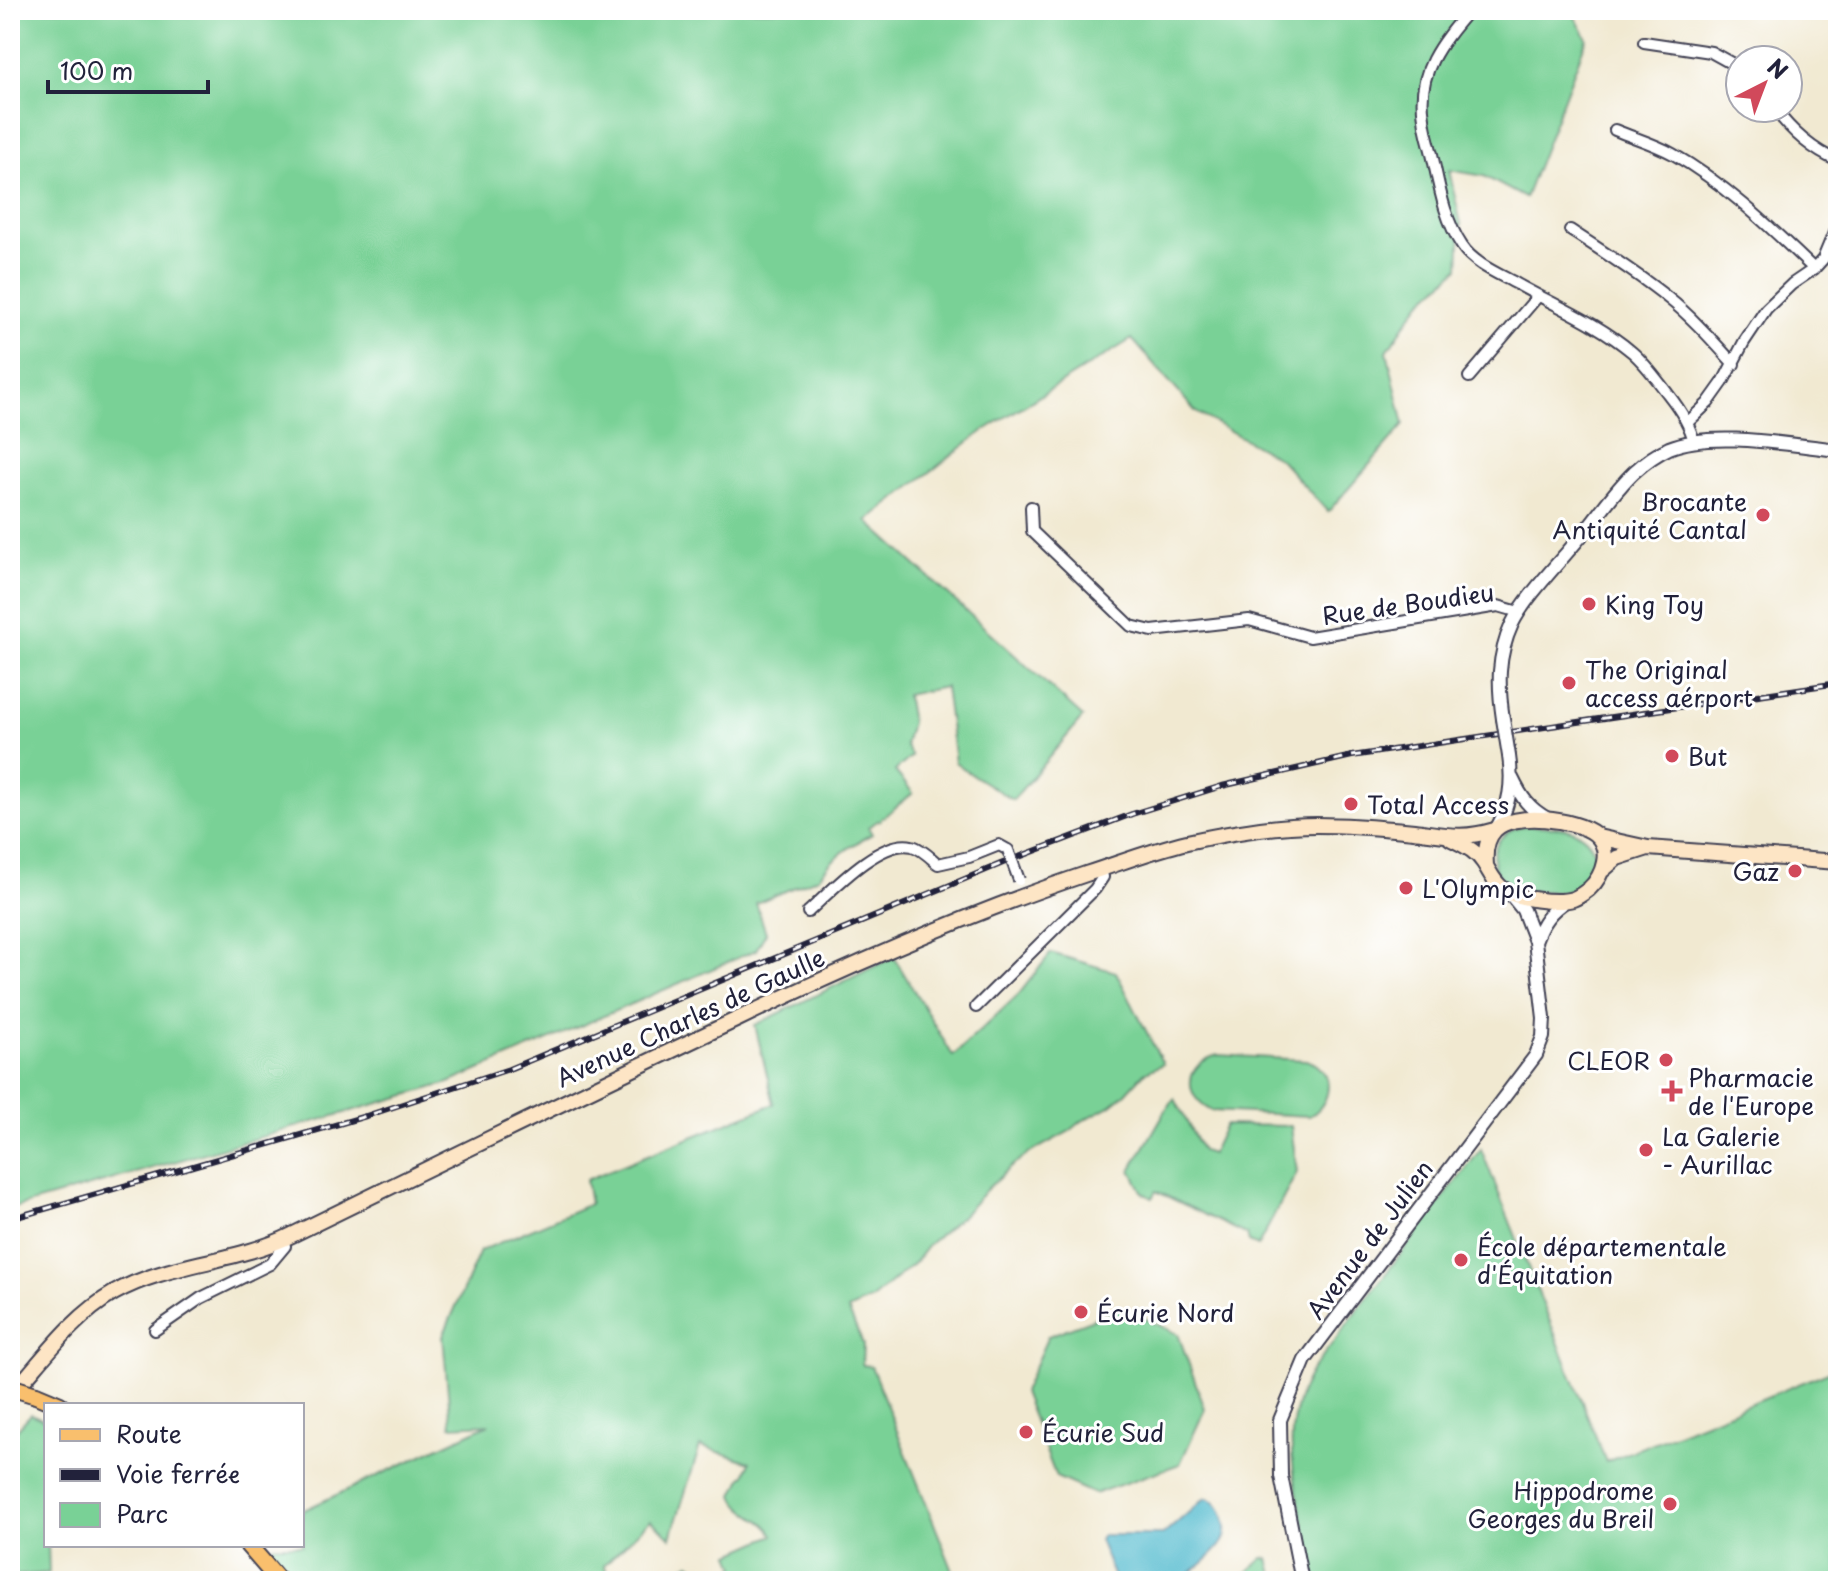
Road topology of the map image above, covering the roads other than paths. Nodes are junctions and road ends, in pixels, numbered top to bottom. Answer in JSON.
{"nodes":[{"id":1,"x":1469,"y":10,"type":"edge"},
{"id":2,"x":1644,"y":42,"type":"dead end"},
{"id":3,"x":1724,"y":59,"type":"edge"},
{"id":4,"x":1788,"y":124,"type":"edge"},
{"id":5,"x":1615,"y":130,"type":"dead end"},
{"id":6,"x":1838,"y":161,"type":"edge"},
{"id":7,"x":1838,"y":223,"type":"edge"},
{"id":8,"x":1570,"y":230,"type":"dead end"},
{"id":9,"x":1814,"y":269,"type":"junction"},
{"id":10,"x":1538,"y":296,"type":"junction"},
{"id":11,"x":1734,"y":364,"type":"junction"},
{"id":12,"x":1469,"y":377,"type":"dead end"},
{"id":13,"x":1687,"y":423,"type":"junction"},
{"id":14,"x":1694,"y":442,"type":"junction"},
{"id":15,"x":1838,"y":450,"type":"edge"},
{"id":16,"x":1031,"y":507,"type":"dead end"},
{"id":17,"x":1519,"y":612,"type":"junction"},
{"id":18,"x":1512,"y":778,"type":"junction"},
{"id":19,"x":1552,"y":821,"type":"junction"},
{"id":20,"x":1496,"y":829,"type":"junction"},
{"id":21,"x":1448,"y":837,"type":"junction"},
{"id":22,"x":1598,"y":837,"type":"junction"},
{"id":23,"x":1648,"y":848,"type":"junction"},
{"id":24,"x":1838,"y":862,"type":"edge"},
{"id":25,"x":1486,"y":865,"type":"junction"},
{"id":26,"x":1101,"y":869,"type":"junction"},
{"id":27,"x":1603,"y":870,"type":"junction"},
{"id":28,"x":1029,"y":893,"type":"junction"},
{"id":29,"x":1510,"y":894,"type":"junction"},
{"id":30,"x":1567,"y":900,"type":"junction"},
{"id":31,"x":808,"y":912,"type":"dead end"},
{"id":32,"x":1535,"y":941,"type":"junction"},
{"id":33,"x":976,"y":1007,"type":"dead end"},
{"id":34,"x":283,"y":1239,"type":"junction"},
{"id":35,"x":155,"y":1330,"type":"dead end"},
{"id":36,"x":10,"y":1387,"type":"edge"},
{"id":37,"x":10,"y":1396,"type":"edge"},
{"id":38,"x":55,"y":1403,"type":"edge"},
{"id":39,"x":250,"y":1547,"type":"edge"},
{"id":40,"x":279,"y":1581,"type":"edge"},
{"id":41,"x":1302,"y":1581,"type":"edge"}],
"edges":[{"from":1,"to":10,"type":"street"},
{"from":2,"to":3,"type":"street"},
{"from":4,"to":6,"type":"street"},
{"from":5,"to":9,"type":"street"},
{"from":7,"to":9,"type":"street"},
{"from":8,"to":11,"type":"street"},
{"from":9,"to":11,"type":"street"},
{"from":10,"to":12,"type":"street"},
{"from":10,"to":13,"type":"street"},
{"from":11,"to":13,"type":"street"},
{"from":13,"to":14,"type":"street"},
{"from":14,"to":15,"type":"street"},
{"from":14,"to":17,"type":"street"},
{"from":16,"to":17,"type":"street","name":"Rue de Boudieu"},
{"from":17,"to":18,"type":"street","bridge":true},
{"from":18,"to":19,"type":"street"},
{"from":18,"to":20,"type":"street"},
{"from":19,"to":20,"type":"main road"},
{"from":19,"to":22,"type":"main road"},
{"from":20,"to":21,"type":"main road","name":"Avenue Charles de Gaulle"},
{"from":20,"to":25,"type":"main road"},
{"from":21,"to":25,"type":"main road","name":"Avenue Charles de Gaulle"},
{"from":21,"to":26,"type":"main road","name":"Avenue Charles de Gaulle"},
{"from":22,"to":23,"type":"main road"},
{"from":22,"to":27,"type":"main road"},
{"from":23,"to":24,"type":"main road"},
{"from":23,"to":27,"type":"main road"},
{"from":25,"to":29,"type":"main road"},
{"from":26,"to":28,"type":"main road","name":"Avenue Charles de Gaulle"},
{"from":26,"to":33,"type":"street"},
{"from":27,"to":30,"type":"main road"},
{"from":28,"to":31,"type":"street","bridge":true},
{"from":28,"to":34,"type":"main road","name":"Avenue Charles de Gaulle"},
{"from":29,"to":30,"type":"main road"},
{"from":29,"to":32,"type":"street","name":"Avenue de Julien"},
{"from":30,"to":32,"type":"street"},
{"from":32,"to":41,"type":"street","name":"Avenue de Julien"},
{"from":34,"to":35,"type":"street"},
{"from":34,"to":37,"type":"main road","name":"Avenue Charles de Gaulle"},
{"from":36,"to":38,"type":"main road","bridge":true},
{"from":39,"to":40,"type":"main road"}]}
